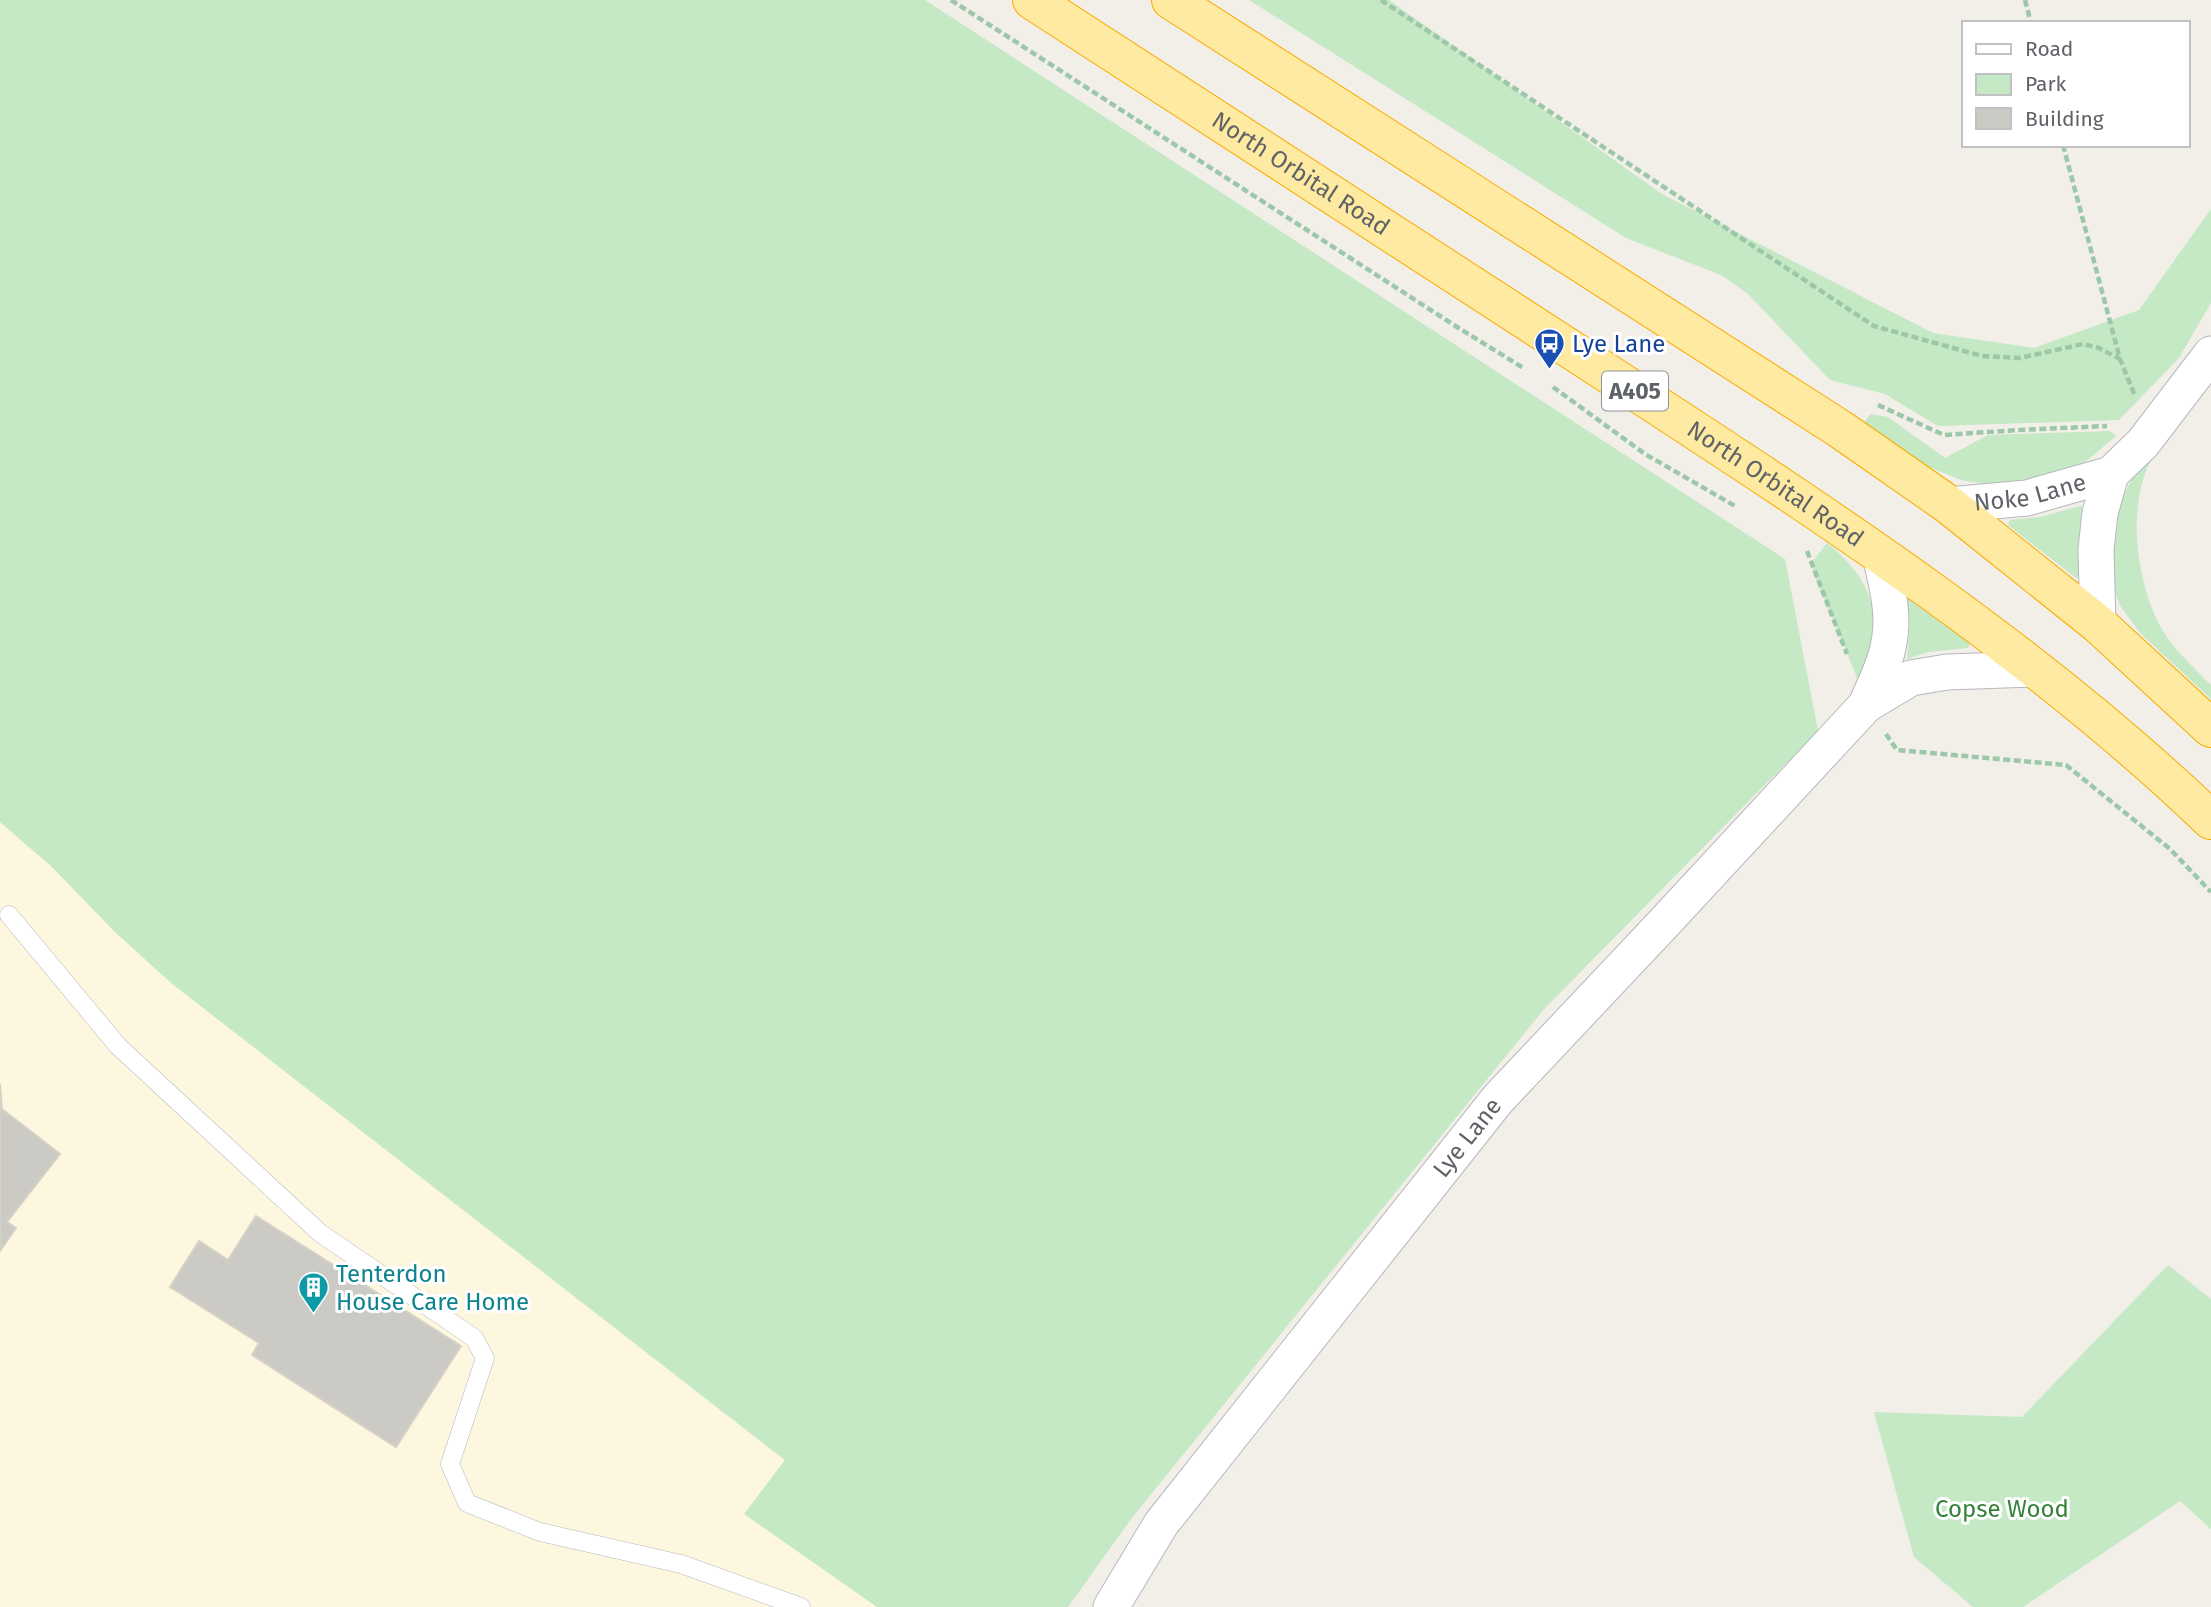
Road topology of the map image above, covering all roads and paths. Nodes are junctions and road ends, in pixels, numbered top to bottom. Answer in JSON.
{"nodes":[{"id":1,"x":951,"y":0,"type":"edge"},
{"id":2,"x":1032,"y":0,"type":"edge"},
{"id":3,"x":1171,"y":0,"type":"edge"},
{"id":4,"x":1381,"y":0,"type":"edge"},
{"id":5,"x":2025,"y":0,"type":"edge"},
{"id":6,"x":2030,"y":21,"type":"edge"},
{"id":7,"x":2064,"y":147,"type":"edge"},
{"id":8,"x":2211,"y":354,"type":"edge"},
{"id":9,"x":2120,"y":359,"type":"junction"},
{"id":10,"x":1534,"y":374,"type":"dead end"},
{"id":11,"x":1544,"y":381,"type":"dead end"},
{"id":12,"x":1840,"y":429,"type":"junction"},
{"id":13,"x":2132,"y":434,"type":"junction"},
{"id":14,"x":2110,"y":474,"type":"junction"},
{"id":15,"x":1949,"y":505,"type":"junction"},
{"id":16,"x":1737,"y":507,"type":"dead end"},
{"id":17,"x":1830,"y":518,"type":"junction"},
{"id":18,"x":1881,"y":554,"type":"junction"},
{"id":19,"x":2098,"y":624,"type":"junction"},
{"id":20,"x":2035,"y":669,"type":"junction"},
{"id":21,"x":1866,"y":705,"type":"junction"},
{"id":22,"x":2211,"y":727,"type":"edge"},
{"id":23,"x":2211,"y":820,"type":"edge"},
{"id":24,"x":2211,"y":892,"type":"edge"},
{"id":25,"x":9,"y":915,"type":"dead end"},
{"id":26,"x":801,"y":1607,"type":"edge"},
{"id":27,"x":1111,"y":1607,"type":"edge"}],
"edges":[{"from":1,"to":10,"type":"path"},
{"from":2,"to":17,"type":"highway","name":"North Orbital Road","number":"A405"},
{"from":3,"to":12,"type":"highway"},
{"from":4,"to":9,"type":"path"},
{"from":5,"to":6,"type":"path"},
{"from":7,"to":9,"type":"path"},
{"from":8,"to":13,"type":"street","name":"Noke Lane"},
{"from":9,"to":13,"type":"path"},
{"from":11,"to":16,"type":"path"},
{"from":12,"to":13,"type":"path"},
{"from":12,"to":15,"type":"highway"},
{"from":13,"to":14,"type":"street","name":"Noke Lane"},
{"from":14,"to":15,"type":"street","name":"Noke Lane"},
{"from":14,"to":19,"type":"street","name":"Noke Lane"},
{"from":15,"to":19,"type":"highway"},
{"from":17,"to":18,"type":"highway","name":"North Orbital Road","number":"A405"},
{"from":17,"to":21,"type":"path"},
{"from":18,"to":20,"type":"highway","name":"North Orbital Road","number":"A405"},
{"from":18,"to":21,"type":"street","name":"Lye Lane"},
{"from":19,"to":22,"type":"highway"},
{"from":20,"to":21,"type":"street","name":"Lye Lane"},
{"from":20,"to":23,"type":"highway","name":"North Orbital Road","number":"A405"},
{"from":21,"to":24,"type":"path"},
{"from":21,"to":27,"type":"street","name":"Lye Lane"},
{"from":25,"to":26,"type":"lane"}]}
